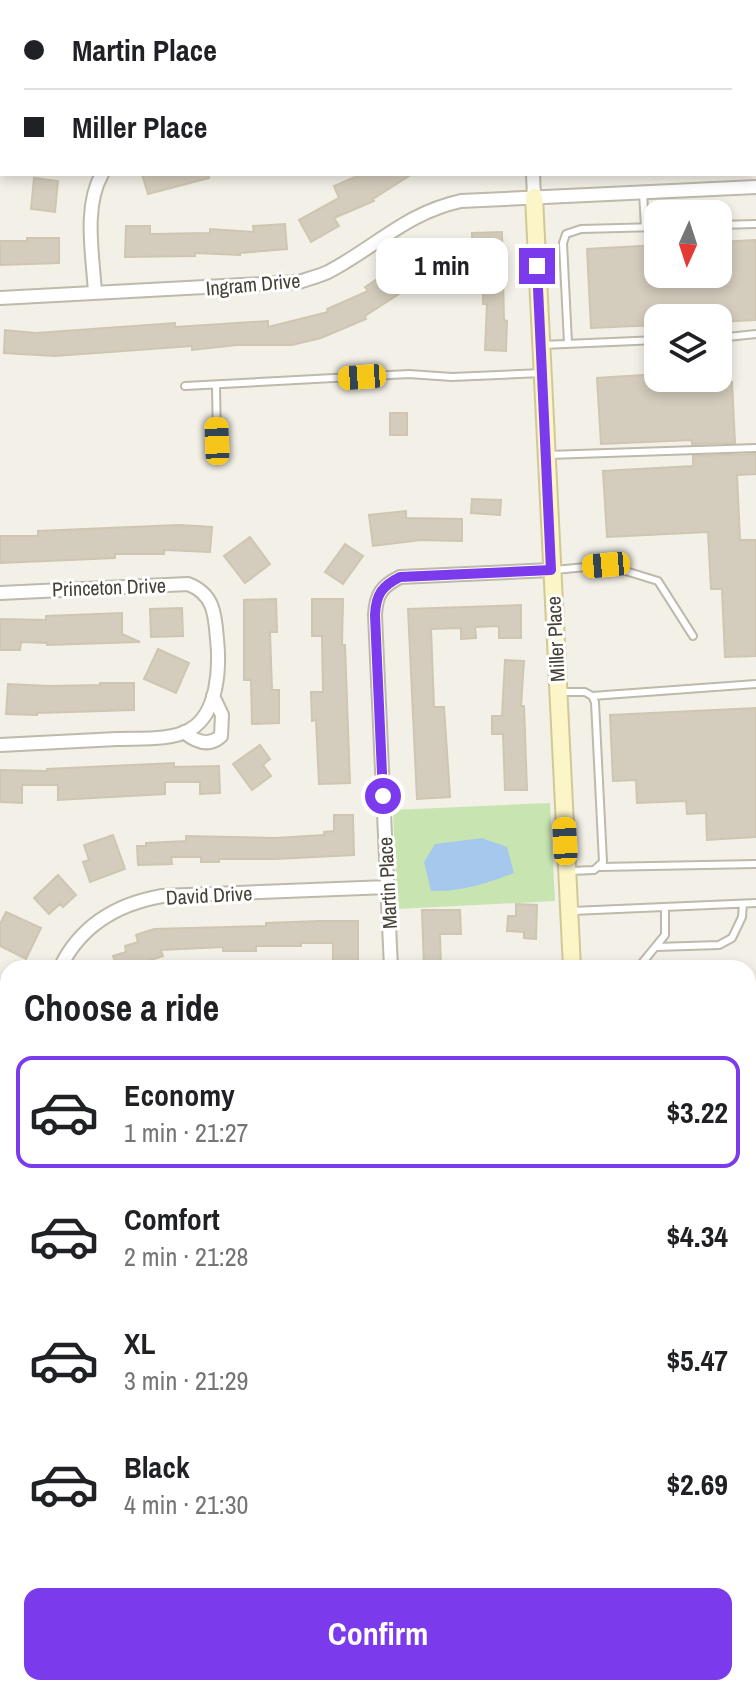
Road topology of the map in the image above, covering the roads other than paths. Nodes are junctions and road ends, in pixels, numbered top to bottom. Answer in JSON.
{"nodes":[{"id":1,"x":101,"y":176,"type":"edge"},
{"id":2,"x":533,"y":176,"type":"edge"},
{"id":3,"x":756,"y":187,"type":"edge"},
{"id":4,"x":643,"y":192,"type":"junction"},
{"id":5,"x":534,"y":197,"type":"junction"},
{"id":6,"x":644,"y":210,"type":"edge"},
{"id":7,"x":756,"y":224,"type":"edge"},
{"id":8,"x":732,"y":225,"type":"edge"},
{"id":9,"x":644,"y":227,"type":"edge"},
{"id":10,"x":95,"y":293,"type":"junction"},
{"id":11,"x":0,"y":298,"type":"edge"},
{"id":12,"x":756,"y":334,"type":"edge"},
{"id":13,"x":732,"y":337,"type":"edge"},
{"id":14,"x":644,"y":340,"type":"edge"},
{"id":15,"x":568,"y":343,"type":"junction"},
{"id":16,"x":541,"y":345,"type":"junction"},
{"id":17,"x":542,"y":373,"type":"junction"},
{"id":18,"x":185,"y":386,"type":"dead end"},
{"id":19,"x":216,"y":386,"type":"junction"},
{"id":20,"x":217,"y":441,"type":"dead end"},
{"id":21,"x":756,"y":448,"type":"edge"},
{"id":22,"x":546,"y":455,"type":"junction"},
{"id":23,"x":551,"y":570,"type":"junction"},
{"id":24,"x":0,"y":593,"type":"edge"},
{"id":25,"x":693,"y":636,"type":"dead end"},
{"id":26,"x":756,"y":684,"type":"edge"},
{"id":27,"x":558,"y":692,"type":"junction"},
{"id":28,"x":213,"y":696,"type":"junction"},
{"id":29,"x":592,"y":696,"type":"junction"},
{"id":30,"x":184,"y":732,"type":"junction"},
{"id":31,"x":0,"y":745,"type":"edge"},
{"id":32,"x":756,"y":864,"type":"edge"},
{"id":33,"x":599,"y":867,"type":"junction"},
{"id":34,"x":566,"y":871,"type":"junction"},
{"id":35,"x":388,"y":887,"type":"junction"},
{"id":36,"x":756,"y":903,"type":"edge"},
{"id":37,"x":743,"y":904,"type":"junction"},
{"id":38,"x":665,"y":907,"type":"junction"},
{"id":39,"x":569,"y":912,"type":"junction"},
{"id":40,"x":656,"y":947,"type":"junction"},
{"id":41,"x":64,"y":960,"type":"edge"},
{"id":42,"x":391,"y":960,"type":"edge"},
{"id":43,"x":572,"y":960,"type":"edge"},
{"id":44,"x":645,"y":960,"type":"edge"}],
"edges":[{"from":1,"to":10,"type":"street"},
{"from":2,"to":5,"type":"street"},
{"from":3,"to":4,"type":"street"},
{"from":4,"to":5,"type":"street"},
{"from":4,"to":6,"type":"lane"},
{"from":5,"to":10,"type":"street","name":"Ingram Drive"},
{"from":5,"to":16,"type":"street","name":"Miller Place"},
{"from":7,"to":8,"type":"lane"},
{"from":9,"to":15,"type":"lane"},
{"from":10,"to":11,"type":"street","name":"Ingram Drive"},
{"from":12,"to":13,"type":"lane"},
{"from":14,"to":15,"type":"lane"},
{"from":15,"to":16,"type":"lane"},
{"from":16,"to":17,"type":"street","name":"Miller Place"},
{"from":17,"to":19,"type":"lane"},
{"from":17,"to":22,"type":"street","name":"Miller Place"},
{"from":18,"to":19,"type":"lane"},
{"from":19,"to":20,"type":"lane"},
{"from":21,"to":22,"type":"lane"},
{"from":22,"to":23,"type":"street","name":"Miller Place"},
{"from":23,"to":25,"type":"lane"},
{"from":23,"to":27,"type":"street","name":"Miller Place"},
{"from":23,"to":35,"type":"street","name":"Martin Place"},
{"from":24,"to":28,"type":"street","name":"Princeton Drive"},
{"from":26,"to":29,"type":"lane"},
{"from":27,"to":29,"type":"lane"},
{"from":27,"to":34,"type":"street","name":"Miller Place"},
{"from":28,"to":30,"type":"street","name":"Princeton Drive"},
{"from":28,"to":30,"type":"street","name":"Princeton Drive"},
{"from":29,"to":33,"type":"lane"},
{"from":30,"to":31,"type":"street","name":"Princeton Drive"},
{"from":32,"to":33,"type":"lane"},
{"from":33,"to":34,"type":"lane"},
{"from":34,"to":39,"type":"street","name":"Miller Place"},
{"from":35,"to":41,"type":"street","name":"David Drive"},
{"from":35,"to":42,"type":"street","name":"Martin Place"},
{"from":36,"to":37,"type":"lane"},
{"from":37,"to":38,"type":"lane"},
{"from":37,"to":40,"type":"lane"},
{"from":38,"to":39,"type":"lane"},
{"from":38,"to":40,"type":"lane"},
{"from":39,"to":43,"type":"street","name":"Miller Place"},
{"from":40,"to":44,"type":"lane"}]}
